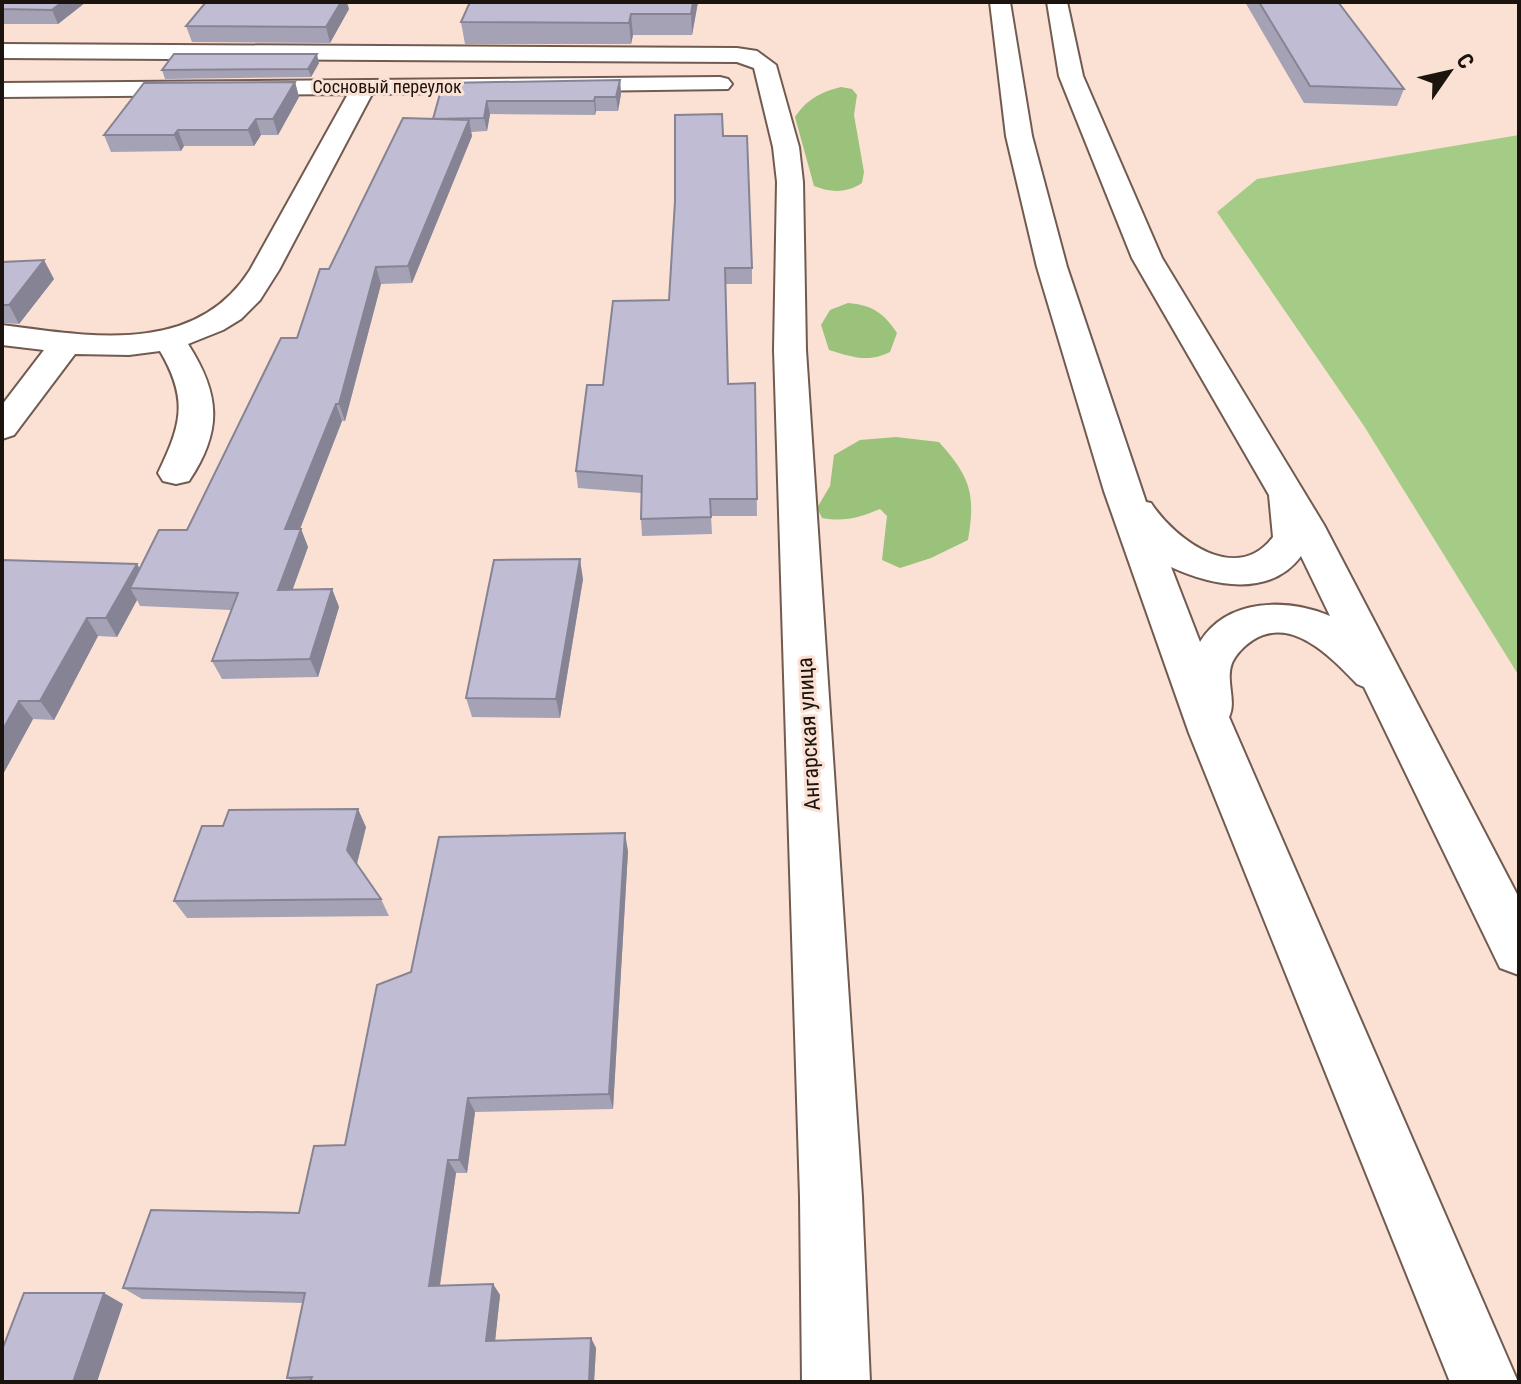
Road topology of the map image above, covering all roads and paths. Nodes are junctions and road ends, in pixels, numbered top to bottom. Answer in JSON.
{"nodes":[{"id":1,"x":1000,"y":2,"type":"edge"},
{"id":2,"x":1057,"y":2,"type":"edge"},
{"id":3,"x":2,"y":51,"type":"edge"},
{"id":4,"x":771,"y":87,"type":"junction"},
{"id":5,"x":363,"y":88,"type":"junction"},
{"id":6,"x":2,"y":90,"type":"edge"},
{"id":7,"x":2,"y":335,"type":"edge"},
{"id":8,"x":169,"y":339,"type":"junction"},
{"id":9,"x":66,"y":343,"type":"junction"},
{"id":10,"x":2,"y":428,"type":"edge"},
{"id":11,"x":176,"y":473,"type":"dead end"},
{"id":12,"x":1123,"y":491,"type":"junction"},
{"id":13,"x":1287,"y":494,"type":"junction"},
{"id":14,"x":1390,"y":692,"type":"junction"},
{"id":15,"x":1212,"y":733,"type":"junction"},
{"id":16,"x":1519,"y":951,"type":"edge"},
{"id":17,"x":836,"y":1382,"type":"edge"},
{"id":18,"x":1484,"y":1382,"type":"edge"}],
"edges":[{"from":1,"to":12,"type":"street"},
{"from":2,"to":13,"type":"street"},
{"from":3,"to":4,"type":"street"},
{"from":4,"to":5,"type":"street","name":"Сосновый переулок"},
{"from":4,"to":17,"type":"street","name":"Ангарская улица"},
{"from":5,"to":6,"type":"street","name":"Сосновый переулок"},
{"from":5,"to":8,"type":"street"},
{"from":7,"to":9,"type":"street"},
{"from":8,"to":9,"type":"street"},
{"from":8,"to":11,"type":"street"},
{"from":9,"to":10,"type":"street"},
{"from":12,"to":13,"type":"street"},
{"from":12,"to":15,"type":"street"},
{"from":13,"to":14,"type":"street"},
{"from":14,"to":15,"type":"street"},
{"from":14,"to":16,"type":"street"},
{"from":15,"to":18,"type":"street"}]}
